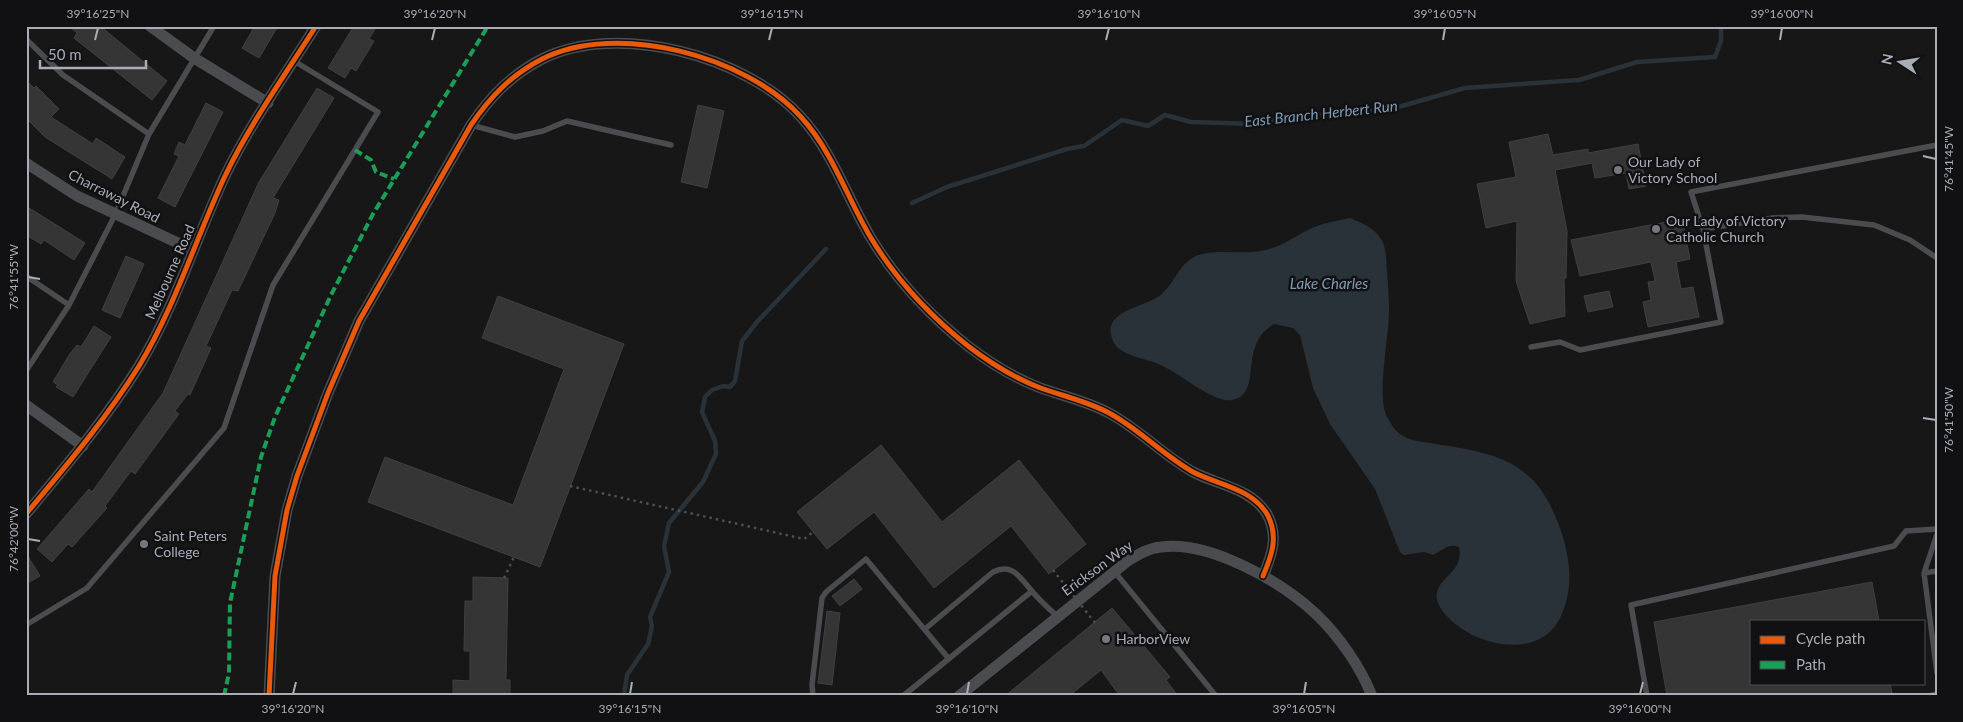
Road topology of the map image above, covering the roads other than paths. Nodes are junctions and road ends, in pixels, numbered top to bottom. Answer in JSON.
{"nodes":[{"id":1,"x":150,"y":26,"type":"edge"},
{"id":2,"x":214,"y":26,"type":"edge"},
{"id":3,"x":316,"y":26,"type":"edge"},
{"id":4,"x":26,"y":38,"type":"edge"},
{"id":5,"x":194,"y":58,"type":"junction"},
{"id":6,"x":294,"y":61,"type":"junction"},
{"id":7,"x":268,"y":103,"type":"junction"},
{"id":8,"x":471,"y":124,"type":"junction"},
{"id":9,"x":149,"y":134,"type":"junction"},
{"id":10,"x":671,"y":145,"type":"dead end"},
{"id":11,"x":1937,"y":145,"type":"edge"},
{"id":12,"x":26,"y":163,"type":"edge"},
{"id":13,"x":115,"y":215,"type":"junction"},
{"id":14,"x":1703,"y":229,"type":"junction"},
{"id":15,"x":192,"y":250,"type":"junction"},
{"id":16,"x":1937,"y":258,"type":"edge"},
{"id":17,"x":26,"y":276,"type":"edge"},
{"id":18,"x":69,"y":305,"type":"junction"},
{"id":19,"x":1532,"y":347,"type":"dead end"},
{"id":20,"x":26,"y":371,"type":"edge"},
{"id":21,"x":26,"y":404,"type":"edge"},
{"id":22,"x":83,"y":446,"type":"junction"},
{"id":23,"x":26,"y":514,"type":"edge"},
{"id":24,"x":1937,"y":529,"type":"edge"},
{"id":25,"x":1937,"y":534,"type":"edge"},
{"id":26,"x":1114,"y":571,"type":"junction"},
{"id":27,"x":1937,"y":571,"type":"edge"},
{"id":28,"x":1924,"y":573,"type":"junction"},
{"id":29,"x":1263,"y":576,"type":"junction"},
{"id":30,"x":1032,"y":591,"type":"junction"},
{"id":31,"x":1057,"y":616,"type":"junction"},
{"id":32,"x":26,"y":625,"type":"edge"},
{"id":33,"x":925,"y":629,"type":"junction"},
{"id":34,"x":1935,"y":650,"type":"edge"},
{"id":35,"x":949,"y":659,"type":"junction"},
{"id":36,"x":1937,"y":673,"type":"edge"},
{"id":37,"x":1937,"y":694,"type":"edge"},
{"id":38,"x":269,"y":696,"type":"edge"},
{"id":39,"x":813,"y":696,"type":"edge"},
{"id":40,"x":903,"y":696,"type":"edge"},
{"id":41,"x":959,"y":696,"type":"edge"},
{"id":42,"x":1216,"y":696,"type":"edge"},
{"id":43,"x":1372,"y":696,"type":"edge"},
{"id":44,"x":1647,"y":696,"type":"edge"},
{"id":45,"x":1928,"y":696,"type":"edge"}],
"edges":[{"from":1,"to":5,"type":"street"},
{"from":2,"to":5,"type":"lane"},
{"from":3,"to":6,"type":"street","name":"Melbourne Road"},
{"from":4,"to":9,"type":"lane"},
{"from":5,"to":7,"type":"street"},
{"from":5,"to":9,"type":"lane"},
{"from":6,"to":7,"type":"street","name":"Melbourne Road"},
{"from":6,"to":32,"type":"lane"},
{"from":7,"to":15,"type":"street","name":"Melbourne Road"},
{"from":8,"to":10,"type":"lane"},
{"from":8,"to":29,"type":"street"},
{"from":8,"to":38,"type":"street"},
{"from":9,"to":13,"type":"lane"},
{"from":11,"to":14,"type":"lane"},
{"from":12,"to":13,"type":"street","name":"Charraway Road"},
{"from":13,"to":15,"type":"street","name":"Charraway Road"},
{"from":13,"to":18,"type":"lane"},
{"from":14,"to":16,"type":"lane"},
{"from":14,"to":19,"type":"lane"},
{"from":15,"to":22,"type":"street","name":"Melbourne Road"},
{"from":17,"to":18,"type":"lane"},
{"from":18,"to":20,"type":"lane"},
{"from":21,"to":22,"type":"street"},
{"from":22,"to":23,"type":"street","name":"Melbourne Road"},
{"from":24,"to":44,"type":"lane"},
{"from":25,"to":28,"type":"lane"},
{"from":26,"to":29,"type":"street","name":"Erickson Way"},
{"from":26,"to":31,"type":"street","name":"Erickson Way"},
{"from":26,"to":42,"type":"lane"},
{"from":27,"to":28,"type":"lane"},
{"from":28,"to":34,"type":"lane"},
{"from":29,"to":43,"type":"street","name":"Erickson Way"},
{"from":30,"to":31,"type":"lane"},
{"from":30,"to":33,"type":"lane"},
{"from":30,"to":35,"type":"lane"},
{"from":31,"to":41,"type":"street","name":"Erickson Way"},
{"from":33,"to":35,"type":"lane"},
{"from":33,"to":39,"type":"lane"},
{"from":34,"to":36,"type":"lane"},
{"from":35,"to":40,"type":"lane"},
{"from":37,"to":45,"type":"lane"}]}
